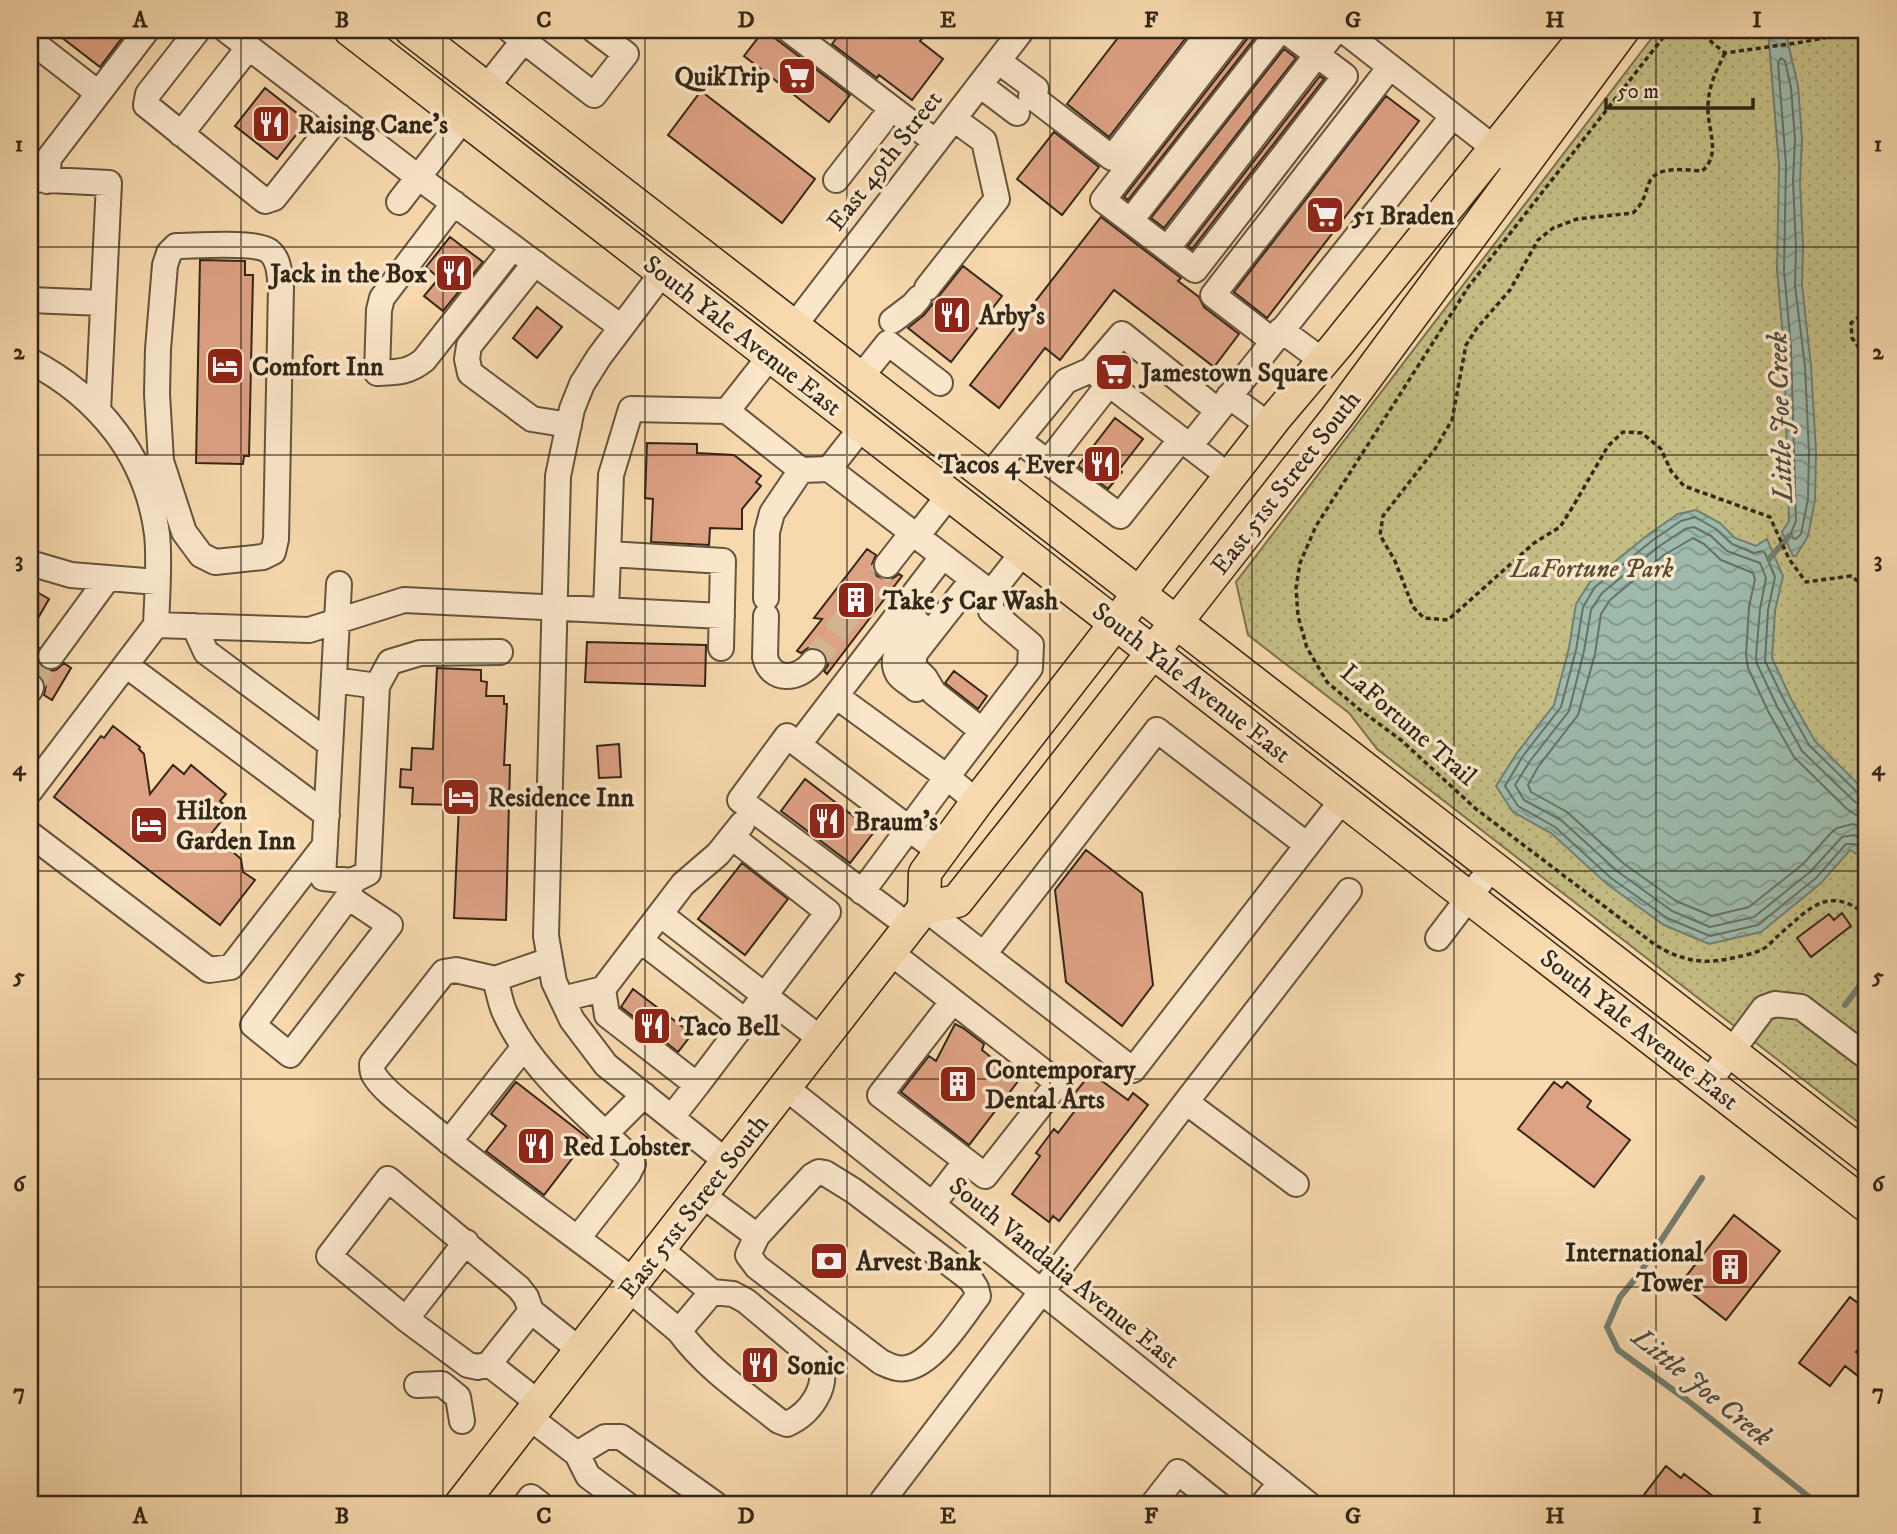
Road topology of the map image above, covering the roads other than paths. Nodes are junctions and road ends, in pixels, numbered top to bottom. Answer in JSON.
{"nodes":[{"id":1,"x":147,"y":30,"type":"edge"},
{"id":2,"x":198,"y":30,"type":"edge"},
{"id":3,"x":226,"y":30,"type":"edge"},
{"id":4,"x":350,"y":30,"type":"edge"},
{"id":5,"x":411,"y":30,"type":"edge"},
{"id":6,"x":594,"y":30,"type":"edge"},
{"id":7,"x":789,"y":30,"type":"edge"},
{"id":8,"x":1022,"y":30,"type":"edge"},
{"id":9,"x":1211,"y":30,"type":"edge"},
{"id":10,"x":1235,"y":30,"type":"edge"},
{"id":11,"x":1282,"y":30,"type":"edge"},
{"id":12,"x":1336,"y":30,"type":"edge"},
{"id":13,"x":1343,"y":30,"type":"edge"},
{"id":14,"x":1590,"y":30,"type":"edge"},
{"id":15,"x":1623,"y":30,"type":"edge"},
{"id":16,"x":522,"y":33,"type":"edge"},
{"id":17,"x":30,"y":40,"type":"edge"},
{"id":18,"x":249,"y":47,"type":"junction"},
{"id":19,"x":1316,"y":55,"type":"junction"},
{"id":20,"x":998,"y":61,"type":"junction"},
{"id":21,"x":1390,"y":67,"type":"junction"},
{"id":22,"x":980,"y":85,"type":"junction"},
{"id":23,"x":486,"y":88,"type":"junction"},
{"id":24,"x":99,"y":93,"type":"junction"},
{"id":25,"x":1028,"y":99,"type":"junction"},
{"id":26,"x":338,"y":116,"type":"junction"},
{"id":27,"x":1453,"y":116,"type":"junction"},
{"id":28,"x":464,"y":118,"type":"junction"},
{"id":29,"x":954,"y":119,"type":"junction"},
{"id":30,"x":882,"y":121,"type":"dead end"},
{"id":31,"x":181,"y":134,"type":"junction"},
{"id":32,"x":936,"y":142,"type":"junction"},
{"id":33,"x":1494,"y":148,"type":"junction"},
{"id":34,"x":1521,"y":169,"type":"junction"},
{"id":35,"x":418,"y":177,"type":"junction"},
{"id":36,"x":39,"y":180,"type":"edge"},
{"id":37,"x":836,"y":180,"type":"dead end"},
{"id":38,"x":400,"y":202,"type":"dead end"},
{"id":39,"x":454,"y":203,"type":"junction"},
{"id":40,"x":1131,"y":220,"type":"junction"},
{"id":41,"x":513,"y":247,"type":"junction"},
{"id":42,"x":1167,"y":249,"type":"junction"},
{"id":43,"x":535,"y":263,"type":"junction"},
{"id":44,"x":663,"y":272,"type":"junction"},
{"id":45,"x":30,"y":300,"type":"edge"},
{"id":46,"x":103,"y":303,"type":"junction"},
{"id":47,"x":892,"y":321,"type":"dead end"},
{"id":48,"x":794,"y":326,"type":"junction"},
{"id":49,"x":621,"y":327,"type":"junction"},
{"id":50,"x":1273,"y":341,"type":"junction"},
{"id":51,"x":771,"y":355,"type":"junction"},
{"id":52,"x":30,"y":361,"type":"edge"},
{"id":53,"x":1323,"y":361,"type":"junction"},
{"id":54,"x":1100,"y":377,"type":"junction"},
{"id":55,"x":860,"y":378,"type":"junction"},
{"id":56,"x":940,"y":383,"type":"dead end"},
{"id":57,"x":1223,"y":403,"type":"junction"},
{"id":58,"x":98,"y":411,"type":"junction"},
{"id":59,"x":727,"y":411,"type":"junction"},
{"id":60,"x":569,"y":425,"type":"junction"},
{"id":61,"x":1270,"y":426,"type":"junction"},
{"id":62,"x":862,"y":427,"type":"junction"},
{"id":63,"x":1018,"y":440,"type":"junction"},
{"id":64,"x":1185,"y":442,"type":"junction"},
{"id":65,"x":1048,"y":462,"type":"junction"},
{"id":66,"x":151,"y":467,"type":"junction"},
{"id":67,"x":829,"y":469,"type":"junction"},
{"id":68,"x":802,"y":470,"type":"junction"},
{"id":69,"x":988,"y":477,"type":"junction"},
{"id":70,"x":1230,"y":477,"type":"junction"},
{"id":71,"x":950,"y":494,"type":"junction"},
{"id":72,"x":914,"y":534,"type":"junction"},
{"id":73,"x":1024,"y":551,"type":"junction"},
{"id":74,"x":609,"y":555,"type":"junction"},
{"id":75,"x":30,"y":563,"type":"edge"},
{"id":76,"x":887,"y":565,"type":"tunnel mouth"},
{"id":77,"x":967,"y":575,"type":"junction"},
{"id":78,"x":108,"y":578,"type":"junction"},
{"id":79,"x":157,"y":582,"type":"junction"},
{"id":80,"x":339,"y":584,"type":"dead end"},
{"id":81,"x":1140,"y":594,"type":"junction"},
{"id":82,"x":555,"y":608,"type":"junction"},
{"id":83,"x":607,"y":610,"type":"junction"},
{"id":84,"x":722,"y":616,"type":"junction"},
{"id":85,"x":337,"y":621,"type":"junction"},
{"id":86,"x":1176,"y":622,"type":"junction"},
{"id":87,"x":1116,"y":624,"type":"junction"},
{"id":88,"x":156,"y":625,"type":"junction"},
{"id":89,"x":194,"y":626,"type":"junction"},
{"id":90,"x":721,"y":649,"type":"dead end"},
{"id":91,"x":1153,"y":651,"type":"junction"},
{"id":92,"x":500,"y":652,"type":"dead end"},
{"id":93,"x":51,"y":656,"type":"tunnel mouth"},
{"id":94,"x":813,"y":662,"type":"tunnel mouth"},
{"id":95,"x":126,"y":665,"type":"junction"},
{"id":96,"x":334,"y":680,"type":"junction"},
{"id":97,"x":377,"y":686,"type":"junction"},
{"id":98,"x":836,"y":696,"type":"junction"},
{"id":99,"x":981,"y":730,"type":"junction"},
{"id":100,"x":330,"y":744,"type":"junction"},
{"id":101,"x":799,"y":744,"type":"junction"},
{"id":102,"x":947,"y":777,"type":"junction"},
{"id":103,"x":30,"y":790,"type":"edge"},
{"id":104,"x":1343,"y":799,"type":"junction"},
{"id":105,"x":977,"y":802,"type":"junction"},
{"id":106,"x":753,"y":810,"type":"junction"},
{"id":107,"x":327,"y":815,"type":"junction"},
{"id":108,"x":910,"y":829,"type":"junction"},
{"id":109,"x":30,"y":834,"type":"edge"},
{"id":110,"x":732,"y":837,"type":"junction"},
{"id":111,"x":325,"y":845,"type":"junction"},
{"id":112,"x":1307,"y":845,"type":"junction"},
{"id":113,"x":940,"y":852,"type":"junction"},
{"id":114,"x":1492,"y":867,"type":"junction"},
{"id":115,"x":350,"y":889,"type":"junction"},
{"id":116,"x":1349,"y":891,"type":"dead end"},
{"id":117,"x":862,"y":892,"type":"junction"},
{"id":118,"x":1469,"y":897,"type":"junction"},
{"id":119,"x":660,"y":914,"type":"junction"},
{"id":120,"x":917,"y":918,"type":"junction"},
{"id":121,"x":1438,"y":938,"type":"dead end"},
{"id":122,"x":640,"y":940,"type":"junction"},
{"id":123,"x":890,"y":953,"type":"junction"},
{"id":124,"x":984,"y":954,"type":"junction"},
{"id":125,"x":550,"y":960,"type":"junction"},
{"id":126,"x":495,"y":979,"type":"junction"},
{"id":127,"x":603,"y":989,"type":"junction"},
{"id":128,"x":765,"y":996,"type":"junction"},
{"id":129,"x":562,"y":999,"type":"junction"},
{"id":130,"x":953,"y":1001,"type":"junction"},
{"id":131,"x":745,"y":1021,"type":"junction"},
{"id":132,"x":822,"y":1040,"type":"junction"},
{"id":133,"x":524,"y":1046,"type":"junction"},
{"id":134,"x":1731,"y":1053,"type":"junction"},
{"id":135,"x":1867,"y":1057,"type":"edge"},
{"id":136,"x":1708,"y":1083,"type":"junction"},
{"id":137,"x":697,"y":1085,"type":"junction"},
{"id":138,"x":785,"y":1087,"type":"junction"},
{"id":139,"x":643,"y":1095,"type":"junction"},
{"id":140,"x":1186,"y":1102,"type":"junction"},
{"id":141,"x":672,"y":1117,"type":"junction"},
{"id":142,"x":606,"y":1133,"type":"junction"},
{"id":143,"x":449,"y":1142,"type":"junction"},
{"id":144,"x":1867,"y":1156,"type":"edge"},
{"id":145,"x":966,"y":1161,"type":"junction"},
{"id":146,"x":727,"y":1162,"type":"junction"},
{"id":147,"x":1296,"y":1185,"type":"dead end"},
{"id":148,"x":702,"y":1195,"type":"junction"},
{"id":149,"x":1867,"y":1206,"type":"edge"},
{"id":150,"x":936,"y":1207,"type":"junction"},
{"id":151,"x":757,"y":1236,"type":"junction"},
{"id":152,"x":578,"y":1238,"type":"junction"},
{"id":153,"x":916,"y":1238,"type":"junction"},
{"id":154,"x":466,"y":1242,"type":"junction"},
{"id":155,"x":660,"y":1249,"type":"junction"},
{"id":156,"x":632,"y":1285,"type":"junction"},
{"id":157,"x":712,"y":1292,"type":"junction"},
{"id":158,"x":1042,"y":1292,"type":"junction"},
{"id":159,"x":531,"y":1311,"type":"junction"},
{"id":160,"x":406,"y":1319,"type":"junction"},
{"id":161,"x":679,"y":1331,"type":"junction"},
{"id":162,"x":581,"y":1351,"type":"junction"},
{"id":163,"x":489,"y":1364,"type":"junction"},
{"id":164,"x":417,"y":1385,"type":"dead end"},
{"id":165,"x":534,"y":1411,"type":"junction"},
{"id":166,"x":462,"y":1421,"type":"dead end"},
{"id":167,"x":577,"y":1454,"type":"junction"},
{"id":168,"x":1292,"y":1496,"type":"edge"},
{"id":169,"x":461,"y":1504,"type":"edge"},
{"id":170,"x":526,"y":1504,"type":"edge"},
{"id":171,"x":540,"y":1504,"type":"edge"},
{"id":172,"x":626,"y":1504,"type":"edge"},
{"id":173,"x":715,"y":1504,"type":"edge"},
{"id":174,"x":889,"y":1504,"type":"edge"},
{"id":175,"x":1153,"y":1504,"type":"edge"},
{"id":176,"x":1218,"y":1504,"type":"edge"},
{"id":177,"x":1263,"y":1504,"type":"edge"}],
"edges":[{"from":1,"to":24,"type":"street"},
{"from":2,"to":31,"type":"street"},
{"from":3,"to":18,"type":"street"},
{"from":4,"to":28,"type":"main road","name":"South Yale Avenue East"},
{"from":5,"to":23,"type":"main road","name":"South Yale Avenue East"},
{"from":6,"to":16,"type":"street"},
{"from":7,"to":32,"type":"street"},
{"from":8,"to":20,"type":"street","name":"East 49th Street"},
{"from":9,"to":25,"type":"street"},
{"from":10,"to":40,"type":"street"},
{"from":11,"to":19,"type":"street"},
{"from":11,"to":40,"type":"street"},
{"from":12,"to":19,"type":"street"},
{"from":13,"to":21,"type":"street"},
{"from":14,"to":33,"type":"main road","name":"East 51st Street South"},
{"from":15,"to":34,"type":"main road","name":"East 51st Street South"},
{"from":16,"to":23,"type":"street"},
{"from":17,"to":24,"type":"street"},
{"from":18,"to":26,"type":"street"},
{"from":18,"to":31,"type":"street"},
{"from":19,"to":42,"type":"street"},
{"from":19,"to":42,"type":"street"},
{"from":20,"to":22,"type":"street","name":"East 49th Street"},
{"from":20,"to":25,"type":"street"},
{"from":21,"to":27,"type":"street"},
{"from":21,"to":50,"type":"street"},
{"from":22,"to":25,"type":"street"},
{"from":22,"to":29,"type":"street","name":"East 49th Street"},
{"from":23,"to":28,"type":"main road"},
{"from":23,"to":48,"type":"main road","name":"South Yale Avenue East"},
{"from":24,"to":36,"type":"street"},
{"from":26,"to":31,"type":"street"},
{"from":26,"to":35,"type":"street"},
{"from":27,"to":33,"type":"street"},
{"from":27,"to":50,"type":"street"},
{"from":28,"to":35,"type":"street"},
{"from":28,"to":44,"type":"main road","name":"South Yale Avenue East"},
{"from":29,"to":32,"type":"street","name":"East 49th Street"},
{"from":29,"to":47,"type":"street"},
{"from":30,"to":37,"type":"street"},
{"from":32,"to":48,"type":"street","name":"East 49th Street"},
{"from":33,"to":34,"type":"street"},
{"from":33,"to":53,"type":"main road","name":"East 51st Street South"},
{"from":34,"to":86,"type":"main road","name":"East 51st Street South"},
{"from":35,"to":38,"type":"street"},
{"from":35,"to":39,"type":"street"},
{"from":36,"to":46,"type":"street"},
{"from":39,"to":41,"type":"street"},
{"from":39,"to":41,"type":"street"},
{"from":40,"to":42,"type":"street"},
{"from":41,"to":43,"type":"street"},
{"from":43,"to":49,"type":"street"},
{"from":43,"to":60,"type":"street"},
{"from":44,"to":49,"type":"street"},
{"from":44,"to":51,"type":"main road","name":"South Yale Avenue East"},
{"from":45,"to":46,"type":"street"},
{"from":46,"to":58,"type":"street"},
{"from":48,"to":51,"type":"main road"},
{"from":48,"to":55,"type":"main road","name":"South Yale Avenue East"},
{"from":49,"to":60,"type":"street"},
{"from":50,"to":53,"type":"street"},
{"from":50,"to":57,"type":"street"},
{"from":51,"to":59,"type":"street"},
{"from":51,"to":62,"type":"main road","name":"South Yale Avenue East"},
{"from":52,"to":58,"type":"street"},
{"from":53,"to":61,"type":"main road","name":"East 51st Street South"},
{"from":54,"to":57,"type":"street"},
{"from":54,"to":63,"type":"street"},
{"from":54,"to":64,"type":"street"},
{"from":54,"to":65,"type":"street"},
{"from":55,"to":56,"type":"street"},
{"from":55,"to":69,"type":"main road","name":"South Yale Avenue East"},
{"from":57,"to":61,"type":"street"},
{"from":57,"to":64,"type":"street"},
{"from":58,"to":66,"type":"street"},
{"from":59,"to":68,"type":"street"},
{"from":59,"to":74,"type":"street"},
{"from":60,"to":82,"type":"street"},
{"from":61,"to":70,"type":"main road","name":"East 51st Street South"},
{"from":62,"to":67,"type":"street"},
{"from":62,"to":71,"type":"main road","name":"South Yale Avenue East"},
{"from":63,"to":65,"type":"street"},
{"from":63,"to":69,"type":"street"},
{"from":64,"to":65,"type":"street"},
{"from":64,"to":70,"type":"street"},
{"from":66,"to":66,"type":"street"},
{"from":66,"to":79,"type":"street"},
{"from":67,"to":68,"type":"street"},
{"from":67,"to":72,"type":"street"},
{"from":68,"to":94,"type":"street"},
{"from":69,"to":81,"type":"main road","name":"South Yale Avenue East"},
{"from":70,"to":81,"type":"main road","name":"East 51st Street South"},
{"from":71,"to":72,"type":"street"},
{"from":71,"to":73,"type":"main road","name":"South Yale Avenue East"},
{"from":72,"to":76,"type":"street"},
{"from":72,"to":77,"type":"street"},
{"from":73,"to":77,"type":"street"},
{"from":73,"to":87,"type":"main road","name":"South Yale Avenue East"},
{"from":74,"to":83,"type":"street"},
{"from":74,"to":84,"type":"street"},
{"from":75,"to":78,"type":"street"},
{"from":77,"to":98,"type":"street"},
{"from":77,"to":99,"type":"street"},
{"from":77,"to":99,"type":"street"},
{"from":78,"to":79,"type":"street"},
{"from":78,"to":93,"type":"street"},
{"from":79,"to":88,"type":"street"},
{"from":80,"to":85,"type":"street"},
{"from":81,"to":86,"type":"main road","name":"South Yale Avenue East"},
{"from":81,"to":87,"type":"main road","name":"East 51st Street South"},
{"from":82,"to":83,"type":"street"},
{"from":82,"to":85,"type":"street"},
{"from":82,"to":125,"type":"street"},
{"from":83,"to":84,"type":"street"},
{"from":84,"to":90,"type":"street"},
{"from":85,"to":89,"type":"street"},
{"from":85,"to":96,"type":"street"},
{"from":86,"to":91,"type":"main road","name":"East 51st Street South"},
{"from":86,"to":114,"type":"main road","name":"South Yale Avenue East"},
{"from":87,"to":91,"type":"main road","name":"South Yale Avenue East"},
{"from":87,"to":105,"type":"main road","name":"East 51st Street South"},
{"from":88,"to":89,"type":"street"},
{"from":88,"to":95,"type":"street"},
{"from":89,"to":100,"type":"street"},
{"from":91,"to":104,"type":"main road","name":"South Yale Avenue East"},
{"from":91,"to":120,"type":"main road","name":"East 51st Street South"},
{"from":92,"to":97,"type":"street"},
{"from":95,"to":103,"type":"street"},
{"from":95,"to":107,"type":"street"},
{"from":96,"to":97,"type":"street"},
{"from":96,"to":100,"type":"street"},
{"from":97,"to":115,"type":"street"},
{"from":98,"to":101,"type":"street"},
{"from":98,"to":102,"type":"street"},
{"from":99,"to":102,"type":"street"},
{"from":100,"to":107,"type":"street"},
{"from":101,"to":106,"type":"street"},
{"from":101,"to":108,"type":"street"},
{"from":102,"to":105,"type":"street"},
{"from":102,"to":108,"type":"street"},
{"from":104,"to":112,"type":"street"},
{"from":104,"to":118,"type":"main road","name":"South Yale Avenue East"},
{"from":105,"to":113,"type":"main road","name":"East 51st Street South"},
{"from":106,"to":110,"type":"street"},
{"from":106,"to":117,"type":"street"},
{"from":107,"to":111,"type":"street"},
{"from":108,"to":113,"type":"street"},
{"from":108,"to":117,"type":"street"},
{"from":109,"to":111,"type":"street"},
{"from":110,"to":119,"type":"street"},
{"from":110,"to":128,"type":"street"},
{"from":111,"to":115,"type":"street"},
{"from":112,"to":124,"type":"street"},
{"from":112,"to":124,"type":"street"},
{"from":113,"to":120,"type":"main road","name":"East 51st Street South"},
{"from":114,"to":118,"type":"street"},
{"from":114,"to":134,"type":"main road","name":"South Yale Avenue East"},
{"from":115,"to":115,"type":"street"},
{"from":116,"to":140,"type":"street"},
{"from":117,"to":120,"type":"street"},
{"from":118,"to":121,"type":"street"},
{"from":118,"to":136,"type":"main road","name":"South Yale Avenue East"},
{"from":119,"to":122,"type":"street"},
{"from":119,"to":128,"type":"street"},
{"from":120,"to":123,"type":"main road","name":"East 51st Street South"},
{"from":120,"to":124,"type":"street"},
{"from":122,"to":127,"type":"street"},
{"from":122,"to":131,"type":"street"},
{"from":123,"to":130,"type":"street"},
{"from":123,"to":132,"type":"main road","name":"East 51st Street South"},
{"from":125,"to":126,"type":"street"},
{"from":125,"to":129,"type":"street"},
{"from":126,"to":133,"type":"street"},
{"from":126,"to":143,"type":"street"},
{"from":127,"to":129,"type":"street"},
{"from":127,"to":137,"type":"street"},
{"from":128,"to":131,"type":"street"},
{"from":128,"to":132,"type":"street"},
{"from":129,"to":139,"type":"street"},
{"from":130,"to":145,"type":"street"},
{"from":130,"to":145,"type":"street"},
{"from":131,"to":137,"type":"street"},
{"from":132,"to":138,"type":"main road","name":"East 51st Street South"},
{"from":133,"to":142,"type":"street"},
{"from":133,"to":143,"type":"street"},
{"from":134,"to":135,"type":"street"},
{"from":134,"to":136,"type":"street"},
{"from":134,"to":144,"type":"main road","name":"South Yale Avenue East"},
{"from":136,"to":149,"type":"main road","name":"South Yale Avenue East"},
{"from":137,"to":141,"type":"street"},
{"from":138,"to":146,"type":"main road","name":"East 51st Street South"},
{"from":138,"to":150,"type":"street","name":"South Vandalia Avenue East"},
{"from":139,"to":141,"type":"street"},
{"from":139,"to":142,"type":"street"},
{"from":140,"to":147,"type":"street"},
{"from":140,"to":158,"type":"street"},
{"from":141,"to":146,"type":"street"},
{"from":142,"to":152,"type":"street"},
{"from":143,"to":152,"type":"street"},
{"from":145,"to":150,"type":"street"},
{"from":146,"to":148,"type":"main road","name":"East 51st Street South"},
{"from":148,"to":151,"type":"street"},
{"from":148,"to":155,"type":"main road","name":"East 51st Street South"},
{"from":150,"to":153,"type":"street"},
{"from":150,"to":158,"type":"street","name":"South Vandalia Avenue East"},
{"from":151,"to":153,"type":"street"},
{"from":151,"to":153,"type":"street"},
{"from":152,"to":156,"type":"street"},
{"from":154,"to":159,"type":"street"},
{"from":154,"to":160,"type":"street"},
{"from":154,"to":160,"type":"street"},
{"from":155,"to":156,"type":"main road","name":"East 51st Street South"},
{"from":155,"to":157,"type":"street"},
{"from":156,"to":161,"type":"street"},
{"from":156,"to":162,"type":"main road","name":"East 51st Street South"},
{"from":157,"to":161,"type":"street"},
{"from":157,"to":161,"type":"street"},
{"from":158,"to":168,"type":"street","name":"South Vandalia Avenue East"},
{"from":158,"to":174,"type":"street"},
{"from":159,"to":162,"type":"street"},
{"from":159,"to":163,"type":"street"},
{"from":160,"to":163,"type":"street"},
{"from":162,"to":165,"type":"main road","name":"East 51st Street South"},
{"from":163,"to":165,"type":"street"},
{"from":164,"to":166,"type":"street"},
{"from":165,"to":167,"type":"street"},
{"from":165,"to":169,"type":"main road","name":"East 51st Street South"},
{"from":167,"to":172,"type":"street"},
{"from":167,"to":173,"type":"street"},
{"from":168,"to":177,"type":"street"},
{"from":170,"to":171,"type":"street"},
{"from":175,"to":176,"type":"street"}]}
